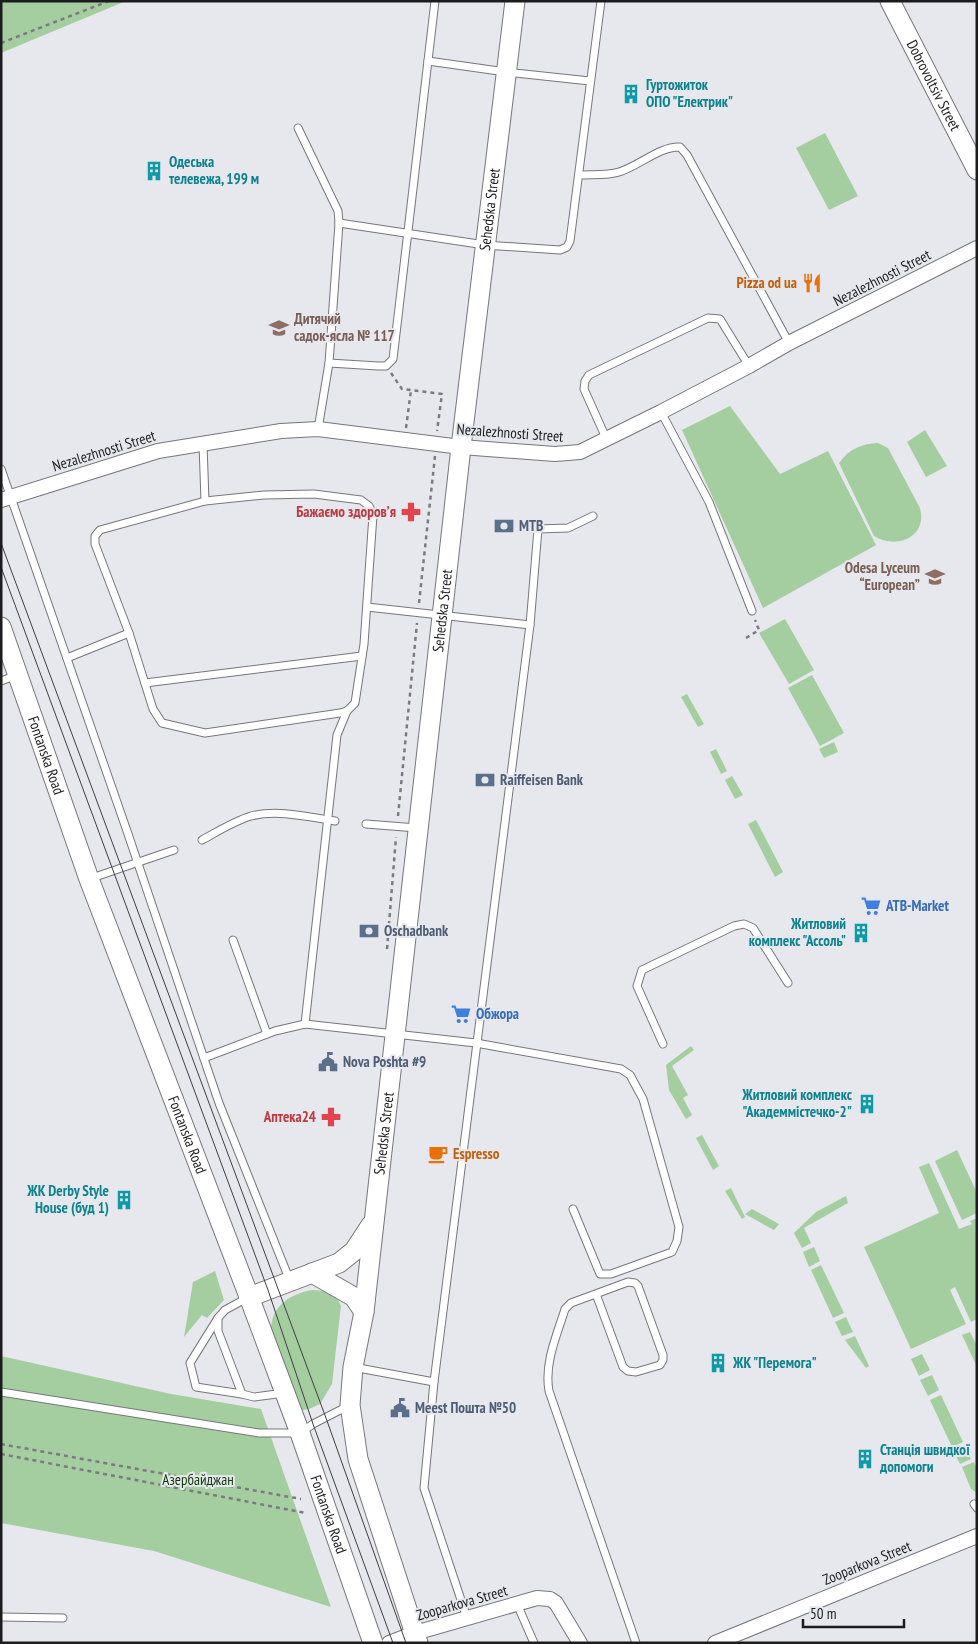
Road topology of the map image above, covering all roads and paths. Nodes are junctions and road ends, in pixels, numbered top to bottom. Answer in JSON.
{"nodes":[{"id":1,"x":109,"y":1,"type":"edge"},
{"id":2,"x":435,"y":1,"type":"edge"},
{"id":3,"x":515,"y":1,"type":"edge"},
{"id":4,"x":601,"y":1,"type":"edge"},
{"id":5,"x":890,"y":1,"type":"edge"},
{"id":6,"x":102,"y":2,"type":"edge"},
{"id":7,"x":1,"y":43,"type":"edge"},
{"id":8,"x":428,"y":61,"type":"junction"},
{"id":9,"x":506,"y":72,"type":"junction"},
{"id":10,"x":590,"y":81,"type":"junction"},
{"id":11,"x":298,"y":128,"type":"dead end"},
{"id":12,"x":977,"y":170,"type":"edge"},
{"id":13,"x":580,"y":174,"type":"junction"},
{"id":14,"x":339,"y":223,"type":"junction"},
{"id":15,"x":408,"y":233,"type":"junction"},
{"id":16,"x":485,"y":245,"type":"junction"},
{"id":17,"x":977,"y":248,"type":"edge"},
{"id":18,"x":789,"y":343,"type":"junction"},
{"id":19,"x":329,"y":363,"type":"junction"},
{"id":20,"x":386,"y":366,"type":"junction"},
{"id":21,"x":749,"y":366,"type":"junction"},
{"id":22,"x":411,"y":390,"type":"junction"},
{"id":23,"x":661,"y":412,"type":"junction"},
{"id":24,"x":406,"y":428,"type":"dead end"},
{"id":25,"x":318,"y":429,"type":"junction"},
{"id":26,"x":606,"y":438,"type":"junction"},
{"id":27,"x":202,"y":444,"type":"junction"},
{"id":28,"x":436,"y":444,"type":"junction"},
{"id":29,"x":460,"y":447,"type":"junction"},
{"id":30,"x":1,"y":470,"type":"edge"},
{"id":31,"x":6,"y":499,"type":"edge"},
{"id":32,"x":205,"y":502,"type":"junction"},
{"id":33,"x":593,"y":516,"type":"dead end"},
{"id":34,"x":367,"y":607,"type":"junction"},
{"id":35,"x":752,"y":611,"type":"joint"},
{"id":36,"x":418,"y":614,"type":"junction"},
{"id":37,"x":441,"y":617,"type":"junction"},
{"id":38,"x":530,"y":625,"type":"junction"},
{"id":39,"x":1,"y":627,"type":"edge"},
{"id":40,"x":129,"y":633,"type":"junction"},
{"id":41,"x":746,"y":638,"type":"dead end"},
{"id":42,"x":362,"y":656,"type":"junction"},
{"id":43,"x":67,"y":658,"type":"junction"},
{"id":44,"x":10,"y":678,"type":"edge"},
{"id":45,"x":145,"y":683,"type":"junction"},
{"id":46,"x":347,"y":711,"type":"junction"},
{"id":47,"x":331,"y":820,"type":"junction"},
{"id":48,"x":366,"y":824,"type":"dead end"},
{"id":49,"x":396,"y":827,"type":"junction"},
{"id":50,"x":417,"y":828,"type":"junction"},
{"id":51,"x":202,"y":840,"type":"dead end"},
{"id":52,"x":174,"y":850,"type":"dead end"},
{"id":53,"x":138,"y":862,"type":"junction"},
{"id":54,"x":89,"y":879,"type":"junction"},
{"id":55,"x":232,"y":940,"type":"dead end"},
{"id":56,"x":387,"y":954,"type":"dead end"},
{"id":57,"x":788,"y":983,"type":"dead end"},
{"id":58,"x":305,"y":1024,"type":"junction"},
{"id":59,"x":394,"y":1033,"type":"junction"},
{"id":60,"x":268,"y":1034,"type":"junction"},
{"id":61,"x":476,"y":1043,"type":"junction"},
{"id":62,"x":663,"y":1044,"type":"dead end"},
{"id":63,"x":204,"y":1058,"type":"junction"},
{"id":64,"x":573,"y":1209,"type":"dead end"},
{"id":65,"x":373,"y":1221,"type":"junction"},
{"id":66,"x":312,"y":1273,"type":"junction"},
{"id":67,"x":290,"y":1281,"type":"junction"},
{"id":68,"x":596,"y":1294,"type":"junction"},
{"id":69,"x":249,"y":1297,"type":"junction"},
{"id":70,"x":364,"y":1312,"type":"junction"},
{"id":71,"x":218,"y":1318,"type":"junction"},
{"id":72,"x":353,"y":1367,"type":"junction"},
{"id":73,"x":434,"y":1382,"type":"junction"},
{"id":74,"x":1,"y":1392,"type":"edge"},
{"id":75,"x":284,"y":1393,"type":"junction"},
{"id":76,"x":242,"y":1394,"type":"junction"},
{"id":77,"x":350,"y":1405,"type":"junction"},
{"id":78,"x":300,"y":1433,"type":"junction"},
{"id":79,"x":1,"y":1444,"type":"edge"},
{"id":80,"x":1,"y":1454,"type":"edge"},
{"id":81,"x":301,"y":1499,"type":"dead end"},
{"id":82,"x":306,"y":1513,"type":"dead end"},
{"id":83,"x":977,"y":1536,"type":"edge"},
{"id":84,"x":517,"y":1604,"type":"junction"},
{"id":85,"x":1,"y":1617,"type":"edge"},
{"id":86,"x":64,"y":1618,"type":"dead end"},
{"id":87,"x":467,"y":1618,"type":"junction"},
{"id":88,"x":417,"y":1638,"type":"edge"},
{"id":89,"x":733,"y":1639,"type":"edge"},
{"id":90,"x":373,"y":1643,"type":"edge"},
{"id":91,"x":389,"y":1643,"type":"edge"},
{"id":92,"x":534,"y":1643,"type":"edge"},
{"id":93,"x":580,"y":1643,"type":"edge"},
{"id":94,"x":636,"y":1643,"type":"edge"},
{"id":95,"x":715,"y":1643,"type":"edge"}],
"edges":[{"from":1,"to":6,"type":"path"},
{"from":2,"to":8,"type":"lane"},
{"from":3,"to":9,"type":"main road","name":"Sehedska Street"},
{"from":4,"to":10,"type":"lane"},
{"from":5,"to":12,"type":"main road","name":"Dobrovoltsiv Street"},
{"from":6,"to":7,"type":"path"},
{"from":8,"to":9,"type":"lane"},
{"from":8,"to":15,"type":"lane"},
{"from":9,"to":10,"type":"lane"},
{"from":9,"to":16,"type":"main road","name":"Sehedska Street"},
{"from":10,"to":13,"type":"lane"},
{"from":11,"to":14,"type":"lane"},
{"from":13,"to":16,"type":"lane"},
{"from":13,"to":18,"type":"lane"},
{"from":14,"to":15,"type":"lane"},
{"from":14,"to":19,"type":"lane"},
{"from":15,"to":16,"type":"lane"},
{"from":15,"to":20,"type":"lane"},
{"from":16,"to":29,"type":"main road","name":"Sehedska Street"},
{"from":17,"to":18,"type":"street","name":"Nezalezhnosti Street"},
{"from":18,"to":21,"type":"street","name":"Nezalezhnosti Street"},
{"from":19,"to":20,"type":"lane"},
{"from":19,"to":25,"type":"lane"},
{"from":20,"to":22,"type":"path"},
{"from":21,"to":23,"type":"street","name":"Nezalezhnosti Street"},
{"from":21,"to":26,"type":"lane"},
{"from":22,"to":24,"type":"path"},
{"from":22,"to":28,"type":"path"},
{"from":23,"to":26,"type":"street","name":"Nezalezhnosti Street"},
{"from":23,"to":35,"type":"lane"},
{"from":25,"to":27,"type":"street","name":"Nezalezhnosti Street"},
{"from":25,"to":28,"type":"street","name":"Nezalezhnosti Street"},
{"from":26,"to":29,"type":"street","name":"Nezalezhnosti Street"},
{"from":27,"to":31,"type":"street","name":"Nezalezhnosti Street"},
{"from":27,"to":32,"type":"lane"},
{"from":28,"to":29,"type":"street","name":"Nezalezhnosti Street"},
{"from":28,"to":36,"type":"path"},
{"from":29,"to":37,"type":"main road","name":"Sehedska Street"},
{"from":30,"to":31,"type":"lane"},
{"from":31,"to":43,"type":"lane"},
{"from":32,"to":34,"type":"lane"},
{"from":32,"to":40,"type":"lane"},
{"from":33,"to":38,"type":"lane"},
{"from":34,"to":36,"type":"lane"},
{"from":34,"to":42,"type":"lane"},
{"from":35,"to":41,"type":"path"},
{"from":36,"to":37,"type":"lane"},
{"from":36,"to":49,"type":"path"},
{"from":37,"to":38,"type":"lane"},
{"from":37,"to":50,"type":"main road","name":"Sehedska Street"},
{"from":38,"to":61,"type":"lane"},
{"from":39,"to":44,"type":"main road","name":"Fontanska Road"},
{"from":40,"to":43,"type":"lane"},
{"from":40,"to":45,"type":"lane"},
{"from":42,"to":45,"type":"lane"},
{"from":42,"to":46,"type":"lane"},
{"from":43,"to":53,"type":"lane"},
{"from":44,"to":54,"type":"main road","name":"Fontanska Road"},
{"from":45,"to":46,"type":"lane"},
{"from":46,"to":47,"type":"lane"},
{"from":47,"to":51,"type":"lane"},
{"from":47,"to":58,"type":"lane"},
{"from":48,"to":49,"type":"lane"},
{"from":49,"to":50,"type":"lane"},
{"from":49,"to":56,"type":"path"},
{"from":50,"to":59,"type":"main road","name":"Sehedska Street"},
{"from":52,"to":53,"type":"lane"},
{"from":53,"to":54,"type":"lane"},
{"from":53,"to":63,"type":"lane"},
{"from":54,"to":69,"type":"main road","name":"Fontanska Road"},
{"from":55,"to":60,"type":"lane"},
{"from":57,"to":62,"type":"lane"},
{"from":58,"to":59,"type":"lane"},
{"from":58,"to":60,"type":"lane"},
{"from":59,"to":61,"type":"lane"},
{"from":59,"to":65,"type":"main road","name":"Sehedska Street"},
{"from":60,"to":63,"type":"lane"},
{"from":61,"to":64,"type":"lane"},
{"from":61,"to":73,"type":"lane"},
{"from":63,"to":67,"type":"lane"},
{"from":65,"to":66,"type":"main road","name":"Sehedska Street"},
{"from":65,"to":70,"type":"main road","name":"Sehedska Street"},
{"from":66,"to":67,"type":"main road","name":"Sehedska Street"},
{"from":66,"to":70,"type":"main road"},
{"from":67,"to":69,"type":"main road","name":"Sehedska Street"},
{"from":68,"to":68,"type":"lane"},
{"from":68,"to":94,"type":"lane"},
{"from":69,"to":71,"type":"lane"},
{"from":69,"to":75,"type":"main road","name":"Fontanska Road"},
{"from":70,"to":72,"type":"main road","name":"Sehedska Street"},
{"from":71,"to":76,"type":"lane"},
{"from":71,"to":76,"type":"lane"},
{"from":72,"to":73,"type":"lane"},
{"from":72,"to":77,"type":"main road","name":"Sehedska Street"},
{"from":73,"to":87,"type":"lane"},
{"from":74,"to":78,"type":"lane"},
{"from":75,"to":76,"type":"lane"},
{"from":75,"to":78,"type":"main road","name":"Fontanska Road"},
{"from":77,"to":78,"type":"lane"},
{"from":77,"to":88,"type":"main road"},
{"from":78,"to":90,"type":"main road","name":"Fontanska Road"},
{"from":79,"to":81,"type":"path"},
{"from":80,"to":82,"type":"path"},
{"from":83,"to":89,"type":"street","name":"Zooparkova Street"},
{"from":84,"to":87,"type":"street","name":"Zooparkova Street"},
{"from":84,"to":92,"type":"lane"},
{"from":84,"to":93,"type":"street","name":"Zooparkova Street"},
{"from":85,"to":86,"type":"lane"},
{"from":87,"to":88,"type":"street","name":"Zooparkova Street"},
{"from":88,"to":91,"type":"street","name":"Zooparkova Street"},
{"from":89,"to":95,"type":"street","name":"Zooparkova Street"}]}
